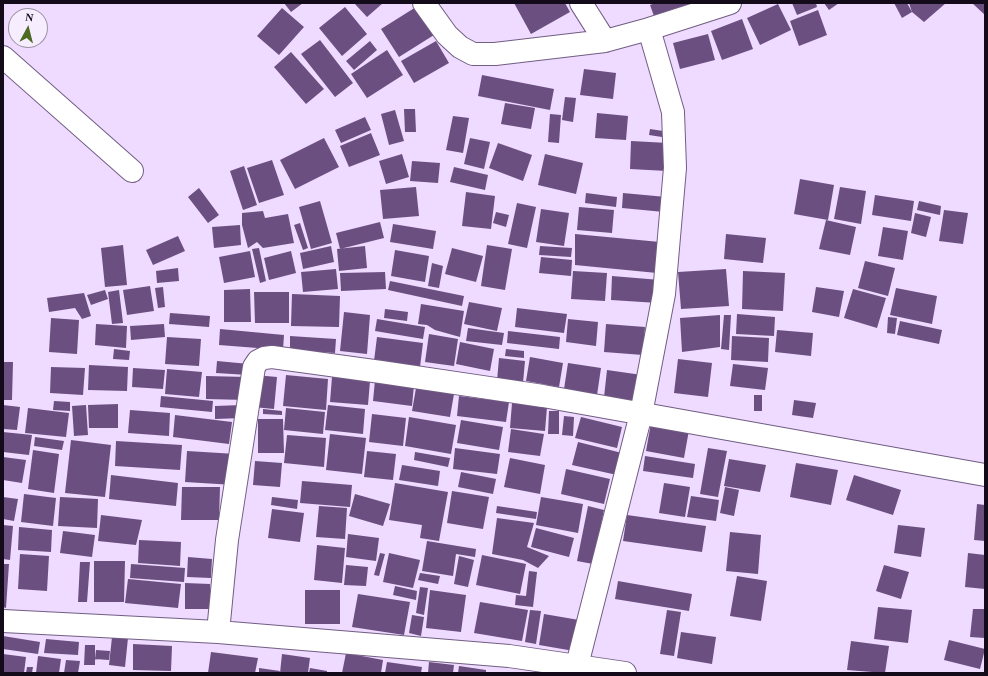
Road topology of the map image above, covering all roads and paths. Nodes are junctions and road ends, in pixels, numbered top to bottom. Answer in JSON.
{"nodes":[{"id":1,"x":424,"y":3,"type":"edge"},
{"id":2,"x":581,"y":3,"type":"edge"},
{"id":3,"x":730,"y":3,"type":"edge"},
{"id":4,"x":649,"y":29,"type":"junction"},
{"id":5,"x":605,"y":40,"type":"junction"},
{"id":6,"x":3,"y":57,"type":"edge"},
{"id":7,"x":132,"y":170,"type":"dead end"},
{"id":8,"x":641,"y":414,"type":"junction"},
{"id":9,"x":985,"y":475,"type":"edge"},
{"id":10,"x":3,"y":621,"type":"edge"},
{"id":11,"x":218,"y":632,"type":"junction"},
{"id":12,"x":576,"y":669,"type":"edge"},
{"id":13,"x":624,"y":673,"type":"edge"}],
"edges":[{"from":1,"to":5,"type":"street"},
{"from":2,"to":5,"type":"street"},
{"from":3,"to":4,"type":"street"},
{"from":4,"to":5,"type":"street"},
{"from":4,"to":8,"type":"street"},
{"from":6,"to":7,"type":"street"},
{"from":8,"to":9,"type":"street"},
{"from":8,"to":11,"type":"street"},
{"from":8,"to":12,"type":"street"},
{"from":10,"to":11,"type":"street"},
{"from":11,"to":12,"type":"street"},
{"from":12,"to":13,"type":"street"}]}
